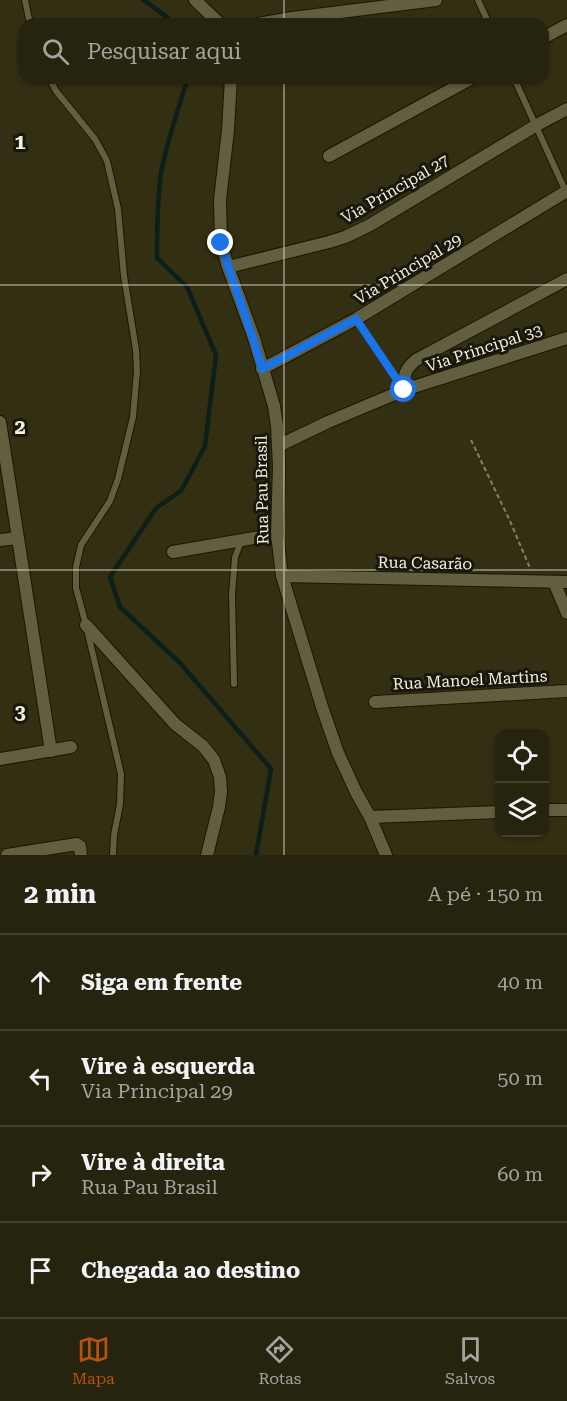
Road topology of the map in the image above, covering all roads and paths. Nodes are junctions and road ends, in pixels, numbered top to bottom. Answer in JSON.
{"nodes":[{"id":1,"x":25,"y":0,"type":"edge"},
{"id":2,"x":195,"y":0,"type":"edge"},
{"id":3,"x":436,"y":0,"type":"edge"},
{"id":4,"x":478,"y":0,"type":"edge"},
{"id":5,"x":29,"y":18,"type":"edge"},
{"id":6,"x":214,"y":18,"type":"edge"},
{"id":7,"x":292,"y":18,"type":"edge"},
{"id":8,"x":486,"y":18,"type":"edge"},
{"id":9,"x":567,"y":25,"type":"edge"},
{"id":10,"x":549,"y":35,"type":"edge"},
{"id":11,"x":52,"y":84,"type":"edge"},
{"id":12,"x":231,"y":84,"type":"edge"},
{"id":13,"x":461,"y":84,"type":"edge"},
{"id":14,"x":517,"y":84,"type":"edge"},
{"id":15,"x":567,"y":109,"type":"edge"},
{"id":16,"x":535,"y":126,"type":"junction"},
{"id":17,"x":329,"y":156,"type":"dead end"},
{"id":18,"x":566,"y":193,"type":"edge"},
{"id":19,"x":228,"y":267,"type":"junction"},
{"id":20,"x":567,"y":279,"type":"edge"},
{"id":21,"x":356,"y":319,"type":"junction"},
{"id":22,"x":567,"y":339,"type":"edge"},
{"id":23,"x":262,"y":369,"type":"junction"},
{"id":24,"x":404,"y":390,"type":"junction"},
{"id":25,"x":0,"y":422,"type":"edge"},
{"id":26,"x":471,"y":440,"type":"dead end"},
{"id":27,"x":278,"y":446,"type":"junction"},
{"id":28,"x":277,"y":534,"type":"junction"},
{"id":29,"x":18,"y":538,"type":"junction"},
{"id":30,"x":0,"y":540,"type":"edge"},
{"id":31,"x":242,"y":541,"type":"junction"},
{"id":32,"x":173,"y":552,"type":"dead end"},
{"id":33,"x":282,"y":576,"type":"junction"},
{"id":34,"x":536,"y":582,"type":"junction"},
{"id":35,"x":554,"y":582,"type":"junction"},
{"id":36,"x":567,"y":582,"type":"edge"},
{"id":37,"x":567,"y":612,"type":"edge"},
{"id":38,"x":87,"y":624,"type":"junction"},
{"id":39,"x":234,"y":684,"type":"dead end"},
{"id":40,"x":567,"y":691,"type":"edge"},
{"id":41,"x":375,"y":702,"type":"dead end"},
{"id":42,"x":71,"y":747,"type":"dead end"},
{"id":43,"x":51,"y":751,"type":"junction"},
{"id":44,"x":0,"y":759,"type":"edge"},
{"id":45,"x":549,"y":810,"type":"edge"},
{"id":46,"x":567,"y":810,"type":"edge"},
{"id":47,"x":495,"y":812,"type":"edge"},
{"id":48,"x":370,"y":817,"type":"junction"},
{"id":49,"x":7,"y":855,"type":"edge"},
{"id":50,"x":81,"y":855,"type":"edge"},
{"id":51,"x":113,"y":855,"type":"edge"},
{"id":52,"x":207,"y":855,"type":"edge"},
{"id":53,"x":386,"y":855,"type":"edge"}],
"edges":[{"from":1,"to":5,"type":"lane"},
{"from":2,"to":6,"type":"street"},
{"from":3,"to":7,"type":"street"},
{"from":4,"to":8,"type":"lane"},
{"from":9,"to":10,"type":"street"},
{"from":11,"to":38,"type":"lane"},
{"from":12,"to":19,"type":"street","name":"Rua Pau Brasil"},
{"from":13,"to":17,"type":"street"},
{"from":14,"to":16,"type":"lane"},
{"from":15,"to":16,"type":"street","name":"Via Principal 27"},
{"from":16,"to":18,"type":"lane"},
{"from":16,"to":19,"type":"street","name":"Via Principal 27"},
{"from":18,"to":21,"type":"street","name":"Via Principal 29"},
{"from":19,"to":23,"type":"street","name":"Rua Pau Brasil"},
{"from":20,"to":24,"type":"street"},
{"from":21,"to":23,"type":"street","name":"Via Principal 29"},
{"from":21,"to":24,"type":"path"},
{"from":22,"to":24,"type":"street","name":"Via Principal 33"},
{"from":23,"to":27,"type":"street","name":"Rua Pau Brasil"},
{"from":24,"to":27,"type":"street","name":"Via Principal 33"},
{"from":25,"to":29,"type":"street"},
{"from":26,"to":34,"type":"path"},
{"from":27,"to":28,"type":"street","name":"Rua Pau Brasil"},
{"from":28,"to":31,"type":"street"},
{"from":28,"to":33,"type":"street","name":"Rua Pau Brasil"},
{"from":29,"to":30,"type":"street"},
{"from":29,"to":43,"type":"street"},
{"from":31,"to":32,"type":"street"},
{"from":31,"to":39,"type":"lane"},
{"from":33,"to":34,"type":"street","name":"Rua Casarão"},
{"from":33,"to":48,"type":"street","name":"Rua Pau Brasil"},
{"from":34,"to":35,"type":"street","name":"Rua Casarão"},
{"from":35,"to":36,"type":"street","name":"Rua Casarão"},
{"from":35,"to":37,"type":"street"},
{"from":38,"to":51,"type":"lane"},
{"from":38,"to":52,"type":"street"},
{"from":40,"to":41,"type":"street","name":"Rua Manoel Martins"},
{"from":42,"to":43,"type":"street"},
{"from":43,"to":44,"type":"street"},
{"from":45,"to":46,"type":"street"},
{"from":47,"to":48,"type":"street"},
{"from":48,"to":53,"type":"street","name":"Rua Pau Brasil"},
{"from":49,"to":50,"type":"street"}]}
